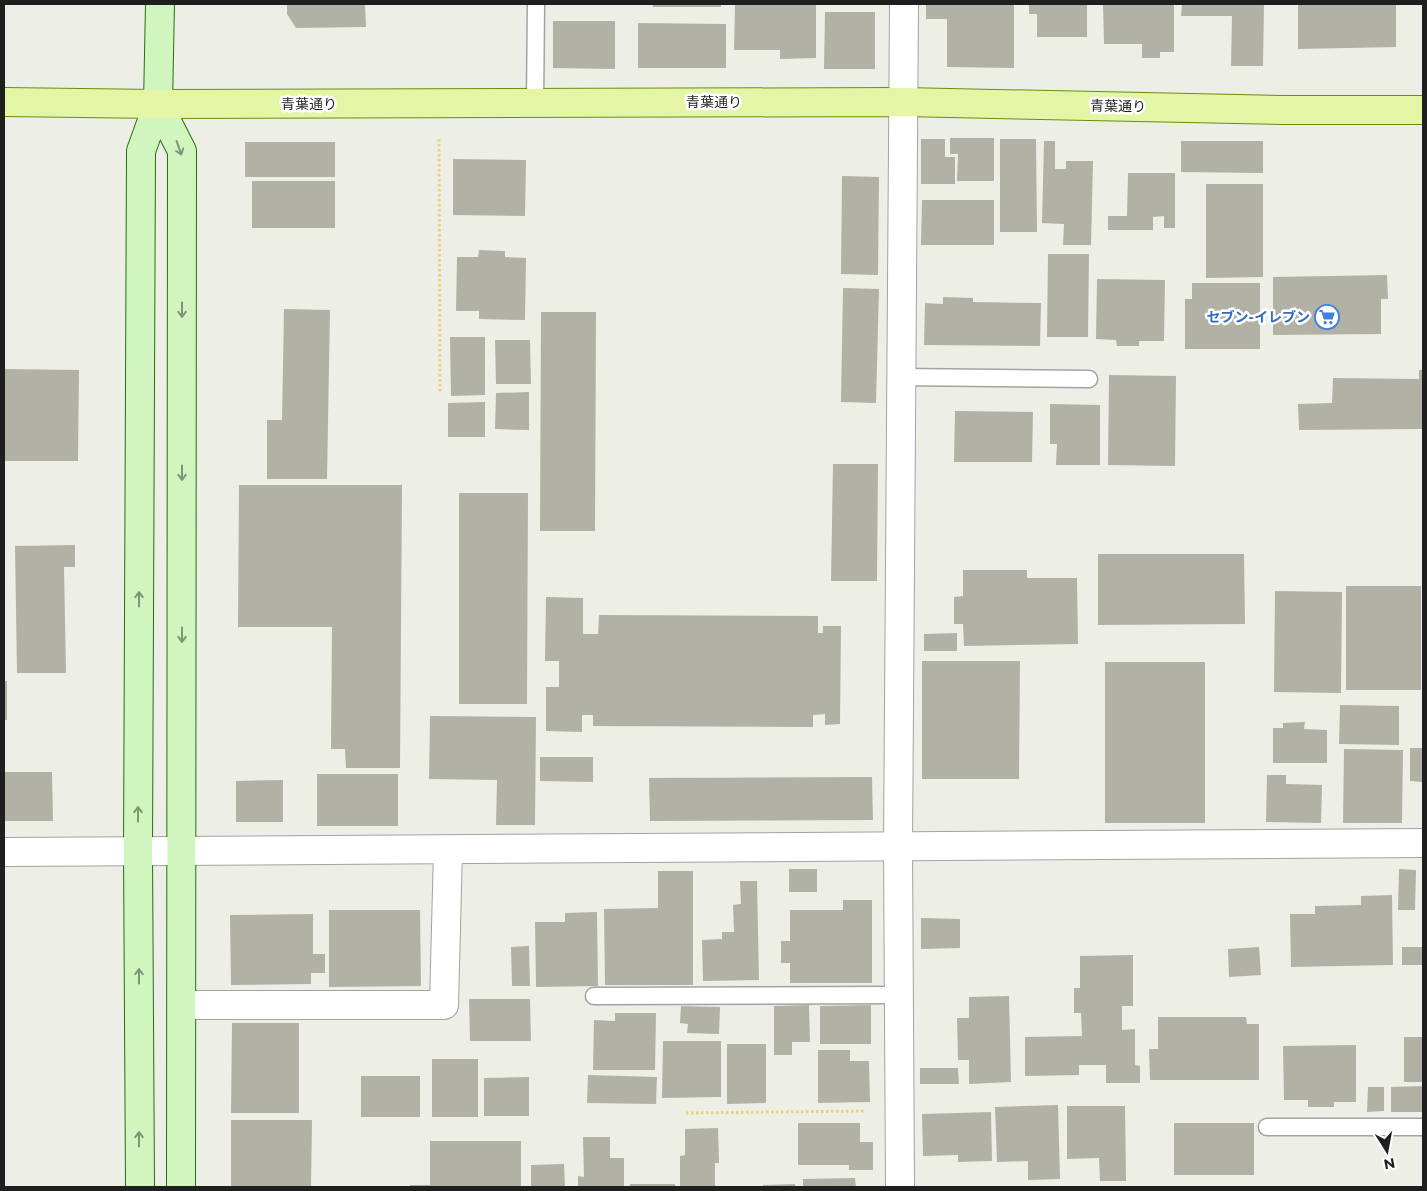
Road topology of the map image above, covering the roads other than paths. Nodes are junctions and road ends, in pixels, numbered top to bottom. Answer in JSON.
{"nodes":[{"id":1,"x":160,"y":4,"type":"edge"},
{"id":2,"x":536,"y":4,"type":"edge"},
{"id":3,"x":904,"y":4,"type":"edge"},
{"id":4,"x":4,"y":102,"type":"edge"},
{"id":5,"x":903,"y":102,"type":"junction"},
{"id":6,"x":535,"y":103,"type":"junction"},
{"id":7,"x":158,"y":104,"type":"junction"},
{"id":8,"x":1423,"y":110,"type":"edge"},
{"id":9,"x":901,"y":377,"type":"junction"},
{"id":10,"x":1089,"y":379,"type":"dead end"},
{"id":11,"x":1423,"y":843,"type":"edge"},
{"id":12,"x":898,"y":846,"type":"junction"},
{"id":13,"x":448,"y":850,"type":"junction"},
{"id":14,"x":138,"y":851,"type":"junction"},
{"id":15,"x":182,"y":851,"type":"junction"},
{"id":16,"x":4,"y":852,"type":"edge"},
{"id":17,"x":899,"y":995,"type":"junction"},
{"id":18,"x":594,"y":996,"type":"dead end"},
{"id":19,"x":182,"y":1005,"type":"junction"},
{"id":20,"x":1267,"y":1127,"type":"dead end"},
{"id":21,"x":1423,"y":1127,"type":"edge"},
{"id":22,"x":140,"y":1187,"type":"edge"},
{"id":23,"x":181,"y":1187,"type":"edge"},
{"id":24,"x":900,"y":1187,"type":"edge"}],
"edges":[{"from":1,"to":7,"type":"street"},
{"from":2,"to":6,"type":"lane"},
{"from":3,"to":5,"type":"street"},
{"from":4,"to":7,"type":"main road","name":"青葉通り"},
{"from":5,"to":6,"type":"main road","name":"青葉通り"},
{"from":5,"to":8,"type":"main road","name":"青葉通り"},
{"from":5,"to":9,"type":"street"},
{"from":6,"to":7,"type":"main road","name":"青葉通り"},
{"from":14,"to":7,"type":"street","one_way":true},
{"from":7,"to":15,"type":"street","one_way":true},
{"from":9,"to":10,"type":"lane"},
{"from":9,"to":12,"type":"street"},
{"from":11,"to":12,"type":"street"},
{"from":12,"to":13,"type":"street"},
{"from":12,"to":17,"type":"street"},
{"from":13,"to":15,"type":"street"},
{"from":13,"to":19,"type":"street"},
{"from":14,"to":15,"type":"street"},
{"from":14,"to":16,"type":"street"},
{"from":22,"to":14,"type":"street","one_way":true},
{"from":15,"to":19,"type":"street"},
{"from":17,"to":18,"type":"lane"},
{"from":17,"to":24,"type":"street"},
{"from":19,"to":23,"type":"street"},
{"from":20,"to":21,"type":"lane"}]}
